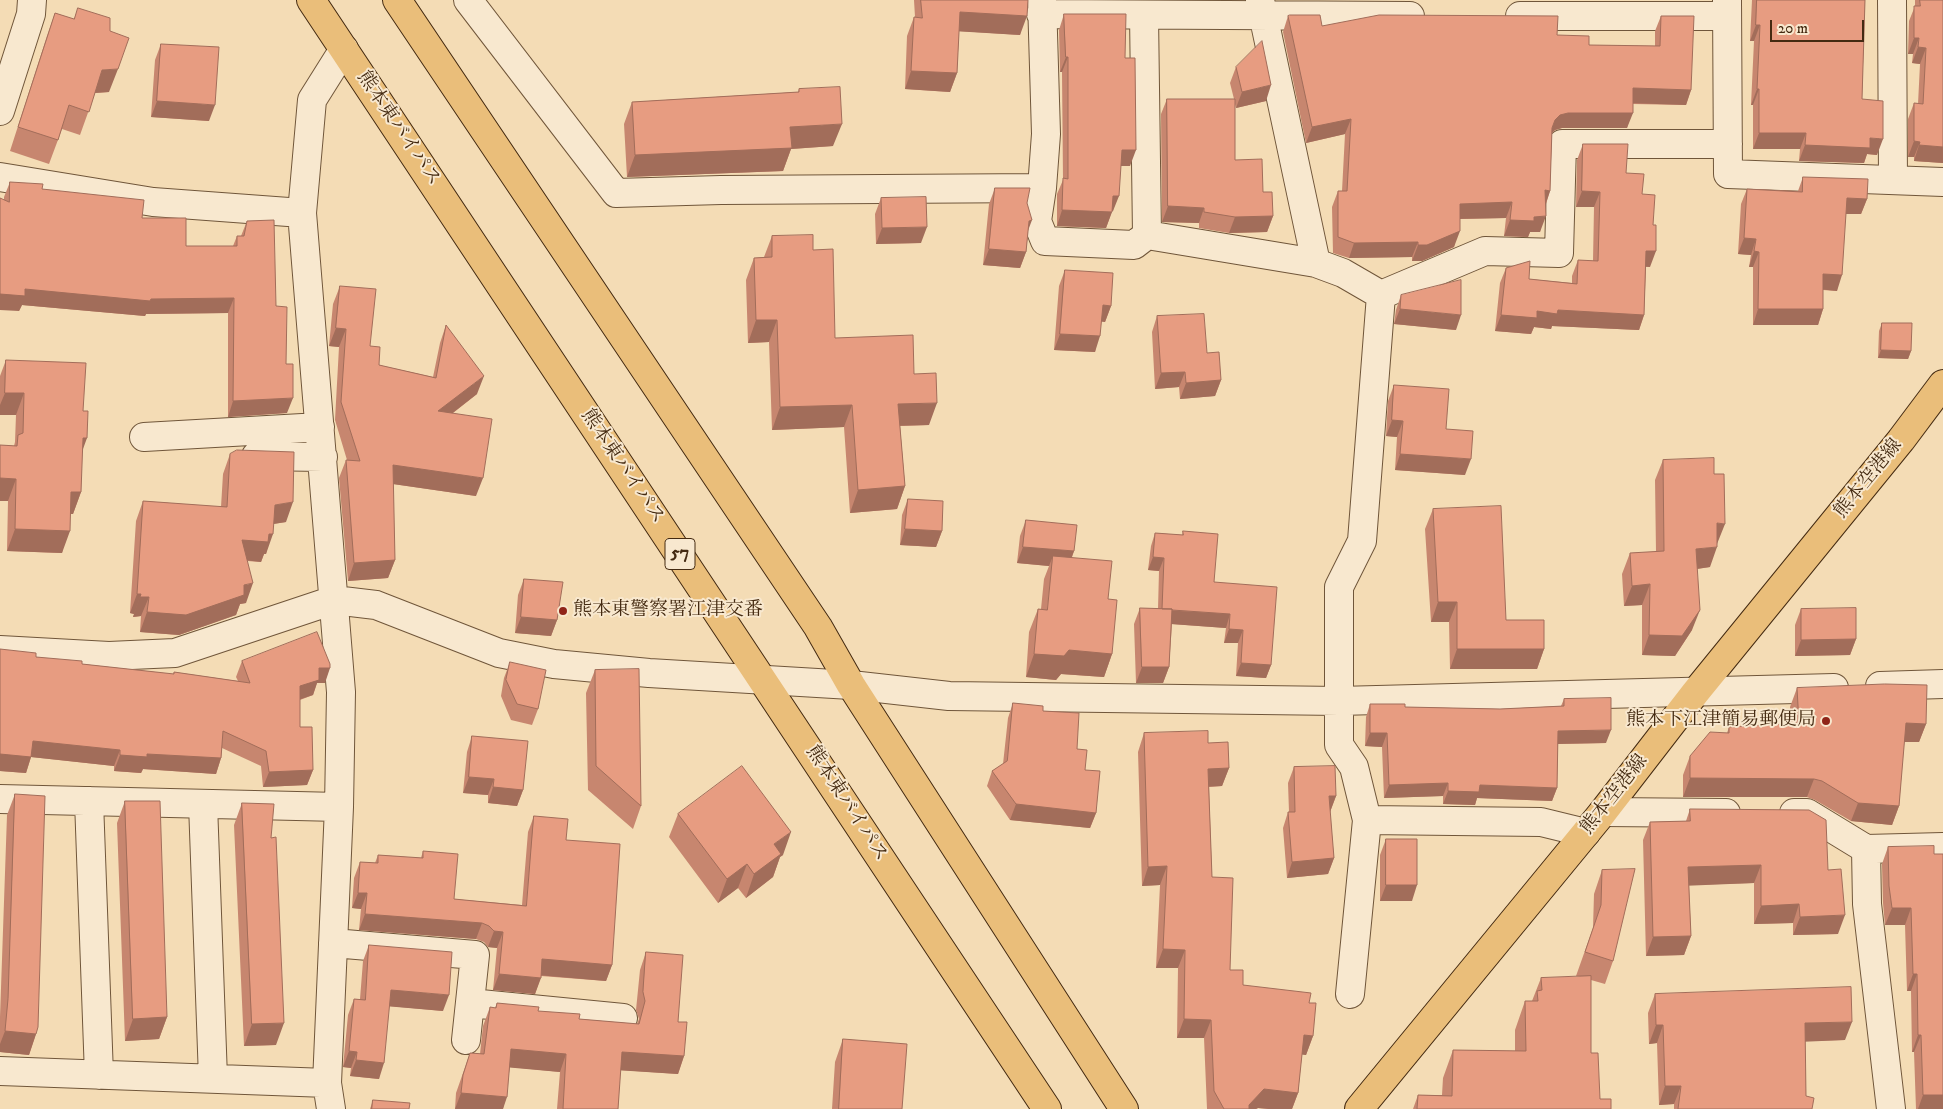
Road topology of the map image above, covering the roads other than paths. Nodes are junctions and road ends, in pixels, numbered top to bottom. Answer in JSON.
{"nodes":[{"id":1,"x":32,"y":0,"type":"edge"},
{"id":2,"x":311,"y":0,"type":"edge"},
{"id":3,"x":397,"y":0,"type":"edge"},
{"id":4,"x":468,"y":0,"type":"edge"},
{"id":5,"x":1892,"y":0,"type":"edge"},
{"id":6,"x":1042,"y":7,"type":"edge"},
{"id":7,"x":1262,"y":8,"type":"edge"},
{"id":8,"x":1571,"y":8,"type":"edge"},
{"id":9,"x":1727,"y":8,"type":"edge"},
{"id":10,"x":1144,"y":15,"type":"junction"},
{"id":11,"x":1435,"y":16,"type":"edge"},
{"id":12,"x":1493,"y":16,"type":"edge"},
{"id":13,"x":344,"y":49,"type":"junction"},
{"id":14,"x":0,"y":111,"type":"edge"},
{"id":15,"x":1728,"y":144,"type":"junction"},
{"id":16,"x":0,"y":177,"type":"edge"},
{"id":17,"x":1893,"y":180,"type":"junction"},
{"id":18,"x":1943,"y":182,"type":"edge"},
{"id":19,"x":1042,"y":188,"type":"junction"},
{"id":20,"x":302,"y":213,"type":"junction"},
{"id":21,"x":1147,"y":235,"type":"junction"},
{"id":22,"x":1316,"y":263,"type":"junction"},
{"id":23,"x":1381,"y":295,"type":"junction"},
{"id":24,"x":1943,"y":384,"type":"edge"},
{"id":25,"x":320,"y":427,"type":"junction"},
{"id":26,"x":144,"y":437,"type":"dead end"},
{"id":27,"x":232,"y":455,"type":"edge"},
{"id":28,"x":322,"y":457,"type":"junction"},
{"id":29,"x":334,"y":600,"type":"junction"},
{"id":30,"x":0,"y":650,"type":"edge"},
{"id":31,"x":763,"y":679,"type":"junction"},
{"id":32,"x":1943,"y":684,"type":"edge"},
{"id":33,"x":852,"y":685,"type":"junction"},
{"id":34,"x":1695,"y":692,"type":"junction"},
{"id":35,"x":1339,"y":701,"type":"junction"},
{"id":36,"x":0,"y":799,"type":"edge"},
{"id":37,"x":89,"y":801,"type":"junction"},
{"id":38,"x":203,"y":804,"type":"junction"},
{"id":39,"x":339,"y":807,"type":"junction"},
{"id":40,"x":1603,"y":812,"type":"junction"},
{"id":41,"x":1367,"y":820,"type":"junction"},
{"id":42,"x":1586,"y":832,"type":"junction"},
{"id":43,"x":1943,"y":847,"type":"edge"},
{"id":44,"x":1866,"y":849,"type":"junction"},
{"id":45,"x":333,"y":943,"type":"junction"},
{"id":46,"x":1350,"y":994,"type":"dead end"},
{"id":47,"x":470,"y":1003,"type":"junction"},
{"id":48,"x":623,"y":1018,"type":"dead end"},
{"id":49,"x":466,"y":1040,"type":"dead end"},
{"id":50,"x":0,"y":1071,"type":"edge"},
{"id":51,"x":99,"y":1075,"type":"junction"},
{"id":52,"x":213,"y":1078,"type":"junction"},
{"id":53,"x":327,"y":1083,"type":"junction"},
{"id":54,"x":331,"y":1109,"type":"edge"},
{"id":55,"x":1047,"y":1109,"type":"edge"},
{"id":56,"x":1124,"y":1109,"type":"edge"},
{"id":57,"x":1360,"y":1109,"type":"edge"},
{"id":58,"x":1891,"y":1109,"type":"edge"}],
"edges":[{"from":1,"to":14,"type":"street"},
{"from":2,"to":13,"type":"main road","name":"熊本東バイパス","number":"57"},
{"from":3,"to":33,"type":"main road"},
{"from":4,"to":19,"type":"street"},
{"from":5,"to":17,"type":"street"},
{"from":6,"to":10,"type":"street"},
{"from":6,"to":19,"type":"street"},
{"from":7,"to":10,"type":"street"},
{"from":7,"to":11,"type":"street"},
{"from":7,"to":22,"type":"street"},
{"from":8,"to":9,"type":"street"},
{"from":8,"to":12,"type":"street"},
{"from":9,"to":15,"type":"street"},
{"from":10,"to":21,"type":"street"},
{"from":13,"to":20,"type":"street"},
{"from":13,"to":31,"type":"main road","name":"熊本東バイパス","number":"57"},
{"from":15,"to":17,"type":"street"},
{"from":15,"to":23,"type":"street"},
{"from":16,"to":20,"type":"street"},
{"from":17,"to":18,"type":"street"},
{"from":19,"to":21,"type":"street"},
{"from":20,"to":25,"type":"street"},
{"from":21,"to":22,"type":"street"},
{"from":22,"to":23,"type":"street"},
{"from":23,"to":35,"type":"street"},
{"from":24,"to":34,"type":"main road","name":"熊本空港線"},
{"from":25,"to":26,"type":"street"},
{"from":25,"to":28,"type":"street"},
{"from":27,"to":28,"type":"street"},
{"from":28,"to":29,"type":"street"},
{"from":29,"to":30,"type":"street"},
{"from":29,"to":31,"type":"street"},
{"from":29,"to":39,"type":"street"},
{"from":31,"to":33,"type":"street"},
{"from":31,"to":55,"type":"main road","name":"熊本東バイパス","number":"57"},
{"from":32,"to":34,"type":"street"},
{"from":33,"to":35,"type":"street"},
{"from":33,"to":56,"type":"main road"},
{"from":34,"to":35,"type":"street"},
{"from":34,"to":40,"type":"main road","name":"熊本空港線"},
{"from":35,"to":41,"type":"street"},
{"from":36,"to":37,"type":"street"},
{"from":37,"to":38,"type":"street"},
{"from":37,"to":51,"type":"street"},
{"from":38,"to":39,"type":"street"},
{"from":38,"to":52,"type":"street"},
{"from":39,"to":45,"type":"street"},
{"from":40,"to":42,"type":"main road","name":"熊本空港線"},
{"from":40,"to":44,"type":"street"},
{"from":41,"to":42,"type":"street"},
{"from":41,"to":46,"type":"street"},
{"from":42,"to":57,"type":"main road","name":"熊本空港線"},
{"from":43,"to":44,"type":"street"},
{"from":44,"to":58,"type":"street"},
{"from":45,"to":47,"type":"street"},
{"from":45,"to":53,"type":"street"},
{"from":47,"to":48,"type":"street"},
{"from":47,"to":49,"type":"street"},
{"from":50,"to":51,"type":"street"},
{"from":51,"to":52,"type":"street"},
{"from":52,"to":53,"type":"street"},
{"from":53,"to":54,"type":"street"}]}
